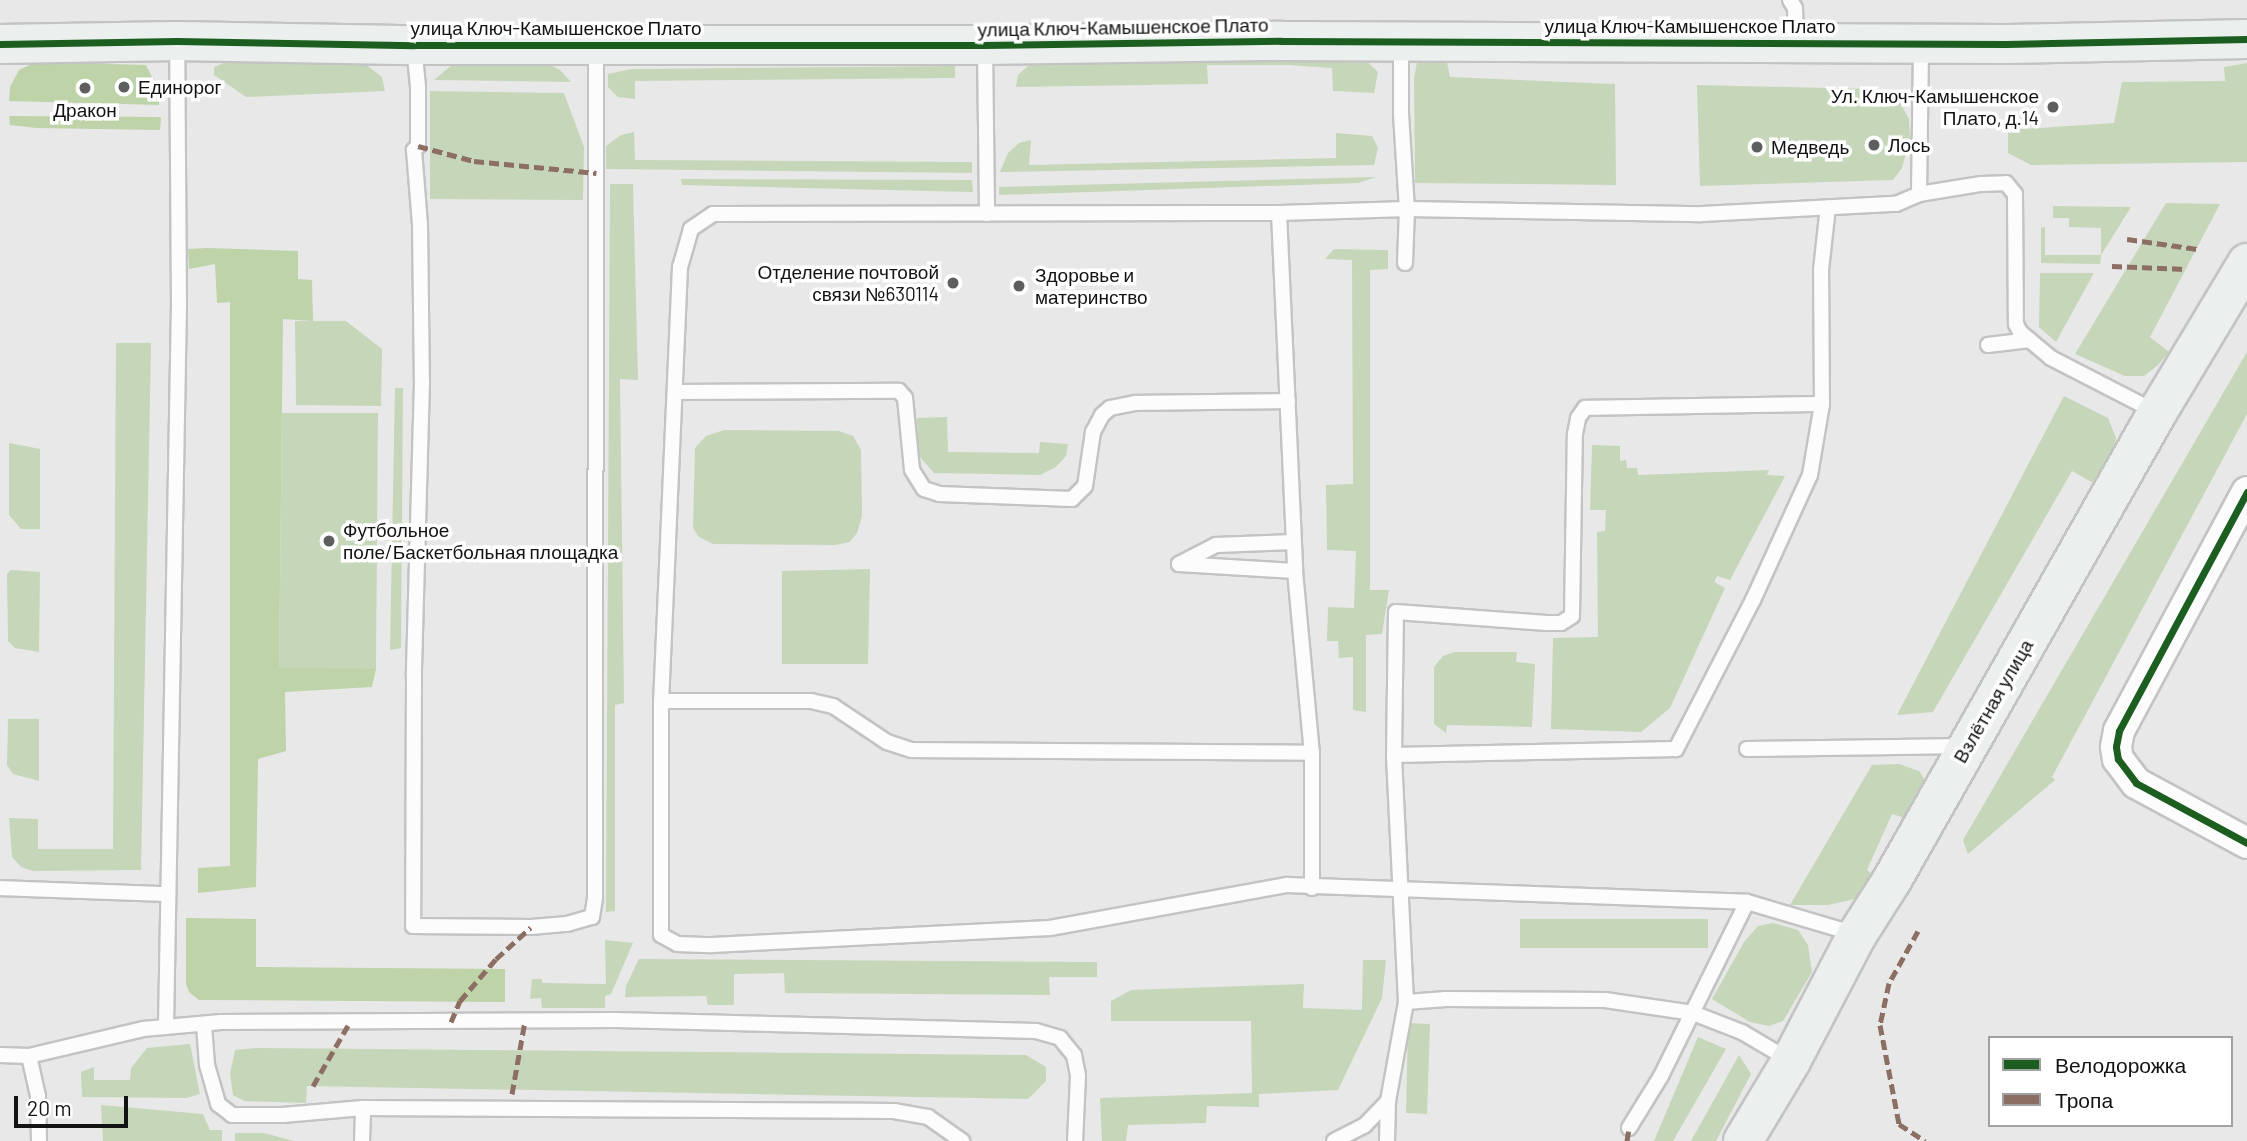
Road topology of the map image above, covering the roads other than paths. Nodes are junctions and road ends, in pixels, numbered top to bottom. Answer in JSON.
{"nodes":[{"id":1,"x":1790,"y":0,"type":"edge"},
{"id":2,"x":2247,"y":39,"type":"edge"},
{"id":3,"x":177,"y":41,"type":"junction"},
{"id":4,"x":1401,"y":41,"type":"junction"},
{"id":5,"x":1797,"y":41,"type":"junction"},
{"id":6,"x":595,"y":43,"type":"junction"},
{"id":7,"x":1922,"y":43,"type":"junction"},
{"id":8,"x":0,"y":44,"type":"edge"},
{"id":9,"x":414,"y":45,"type":"junction"},
{"id":10,"x":985,"y":45,"type":"junction"},
{"id":11,"x":1919,"y":194,"type":"junction"},
{"id":12,"x":1828,"y":207,"type":"junction"},
{"id":13,"x":1408,"y":209,"type":"junction"},
{"id":14,"x":1279,"y":213,"type":"junction"},
{"id":15,"x":986,"y":214,"type":"junction"},
{"id":16,"x":1405,"y":263,"type":"dead end"},
{"id":17,"x":2247,"y":263,"type":"edge"},
{"id":18,"x":2030,"y":340,"type":"junction"},
{"id":19,"x":1988,"y":345,"type":"dead end"},
{"id":20,"x":674,"y":392,"type":"junction"},
{"id":21,"x":1288,"y":401,"type":"junction"},
{"id":22,"x":1822,"y":404,"type":"junction"},
{"id":23,"x":2157,"y":413,"type":"junction"},
{"id":24,"x":2247,"y":492,"type":"edge"},
{"id":25,"x":1294,"y":542,"type":"junction"},
{"id":26,"x":1295,"y":571,"type":"junction"},
{"id":27,"x":661,"y":701,"type":"junction"},
{"id":28,"x":1968,"y":746,"type":"junction"},
{"id":29,"x":1747,"y":749,"type":"dead end"},
{"id":30,"x":1312,"y":753,"type":"junction"},
{"id":31,"x":1394,"y":754,"type":"junction"},
{"id":32,"x":2247,"y":843,"type":"edge"},
{"id":33,"x":0,"y":888,"type":"edge"},
{"id":34,"x":1312,"y":888,"type":"junction"},
{"id":35,"x":1403,"y":891,"type":"junction"},
{"id":36,"x":167,"y":894,"type":"junction"},
{"id":37,"x":1747,"y":902,"type":"junction"},
{"id":38,"x":1857,"y":934,"type":"junction"},
{"id":39,"x":1406,"y":1002,"type":"junction"},
{"id":40,"x":1693,"y":1013,"type":"junction"},
{"id":41,"x":204,"y":1025,"type":"junction"},
{"id":42,"x":166,"y":1027,"type":"junction"},
{"id":43,"x":0,"y":1055,"type":"edge"},
{"id":44,"x":29,"y":1056,"type":"junction"},
{"id":45,"x":1791,"y":1061,"type":"junction"},
{"id":46,"x":1388,"y":1101,"type":"junction"},
{"id":47,"x":363,"y":1108,"type":"junction"},
{"id":48,"x":1629,"y":1128,"type":"dead end"},
{"id":49,"x":39,"y":1141,"type":"edge"},
{"id":50,"x":362,"y":1141,"type":"edge"},
{"id":51,"x":962,"y":1141,"type":"edge"},
{"id":52,"x":1075,"y":1141,"type":"edge"},
{"id":53,"x":1334,"y":1141,"type":"edge"},
{"id":54,"x":1387,"y":1141,"type":"edge"},
{"id":55,"x":1743,"y":1141,"type":"edge"}],
"edges":[{"from":1,"to":5,"type":"lane"},
{"from":2,"to":7,"type":"street","name":"улица Ключ-Камышенское Плато"},
{"from":3,"to":8,"type":"street","name":"улица Ключ-Камышенское Плато"},
{"from":3,"to":9,"type":"street","name":"улица Ключ-Камышенское Плато"},
{"from":3,"to":36,"type":"lane"},
{"from":4,"to":5,"type":"street","name":"улица Ключ-Камышенское Плато"},
{"from":4,"to":10,"type":"street","name":"улица Ключ-Камышенское Плато"},
{"from":4,"to":13,"type":"lane"},
{"from":5,"to":7,"type":"street","name":"улица Ключ-Камышенское Плато"},
{"from":6,"to":9,"type":"street","name":"улица Ключ-Камышенское Плато"},
{"from":6,"to":9,"type":"lane"},
{"from":6,"to":10,"type":"street","name":"улица Ключ-Камышенское Плато"},
{"from":7,"to":11,"type":"lane"},
{"from":10,"to":15,"type":"lane"},
{"from":11,"to":12,"type":"lane"},
{"from":11,"to":18,"type":"lane"},
{"from":12,"to":13,"type":"lane"},
{"from":12,"to":22,"type":"lane"},
{"from":13,"to":14,"type":"lane"},
{"from":13,"to":16,"type":"lane"},
{"from":14,"to":15,"type":"lane"},
{"from":14,"to":21,"type":"lane"},
{"from":15,"to":20,"type":"lane"},
{"from":17,"to":23,"type":"street","name":"Взлётная улица"},
{"from":18,"to":19,"type":"lane"},
{"from":18,"to":23,"type":"lane"},
{"from":20,"to":21,"type":"lane"},
{"from":20,"to":27,"type":"lane"},
{"from":21,"to":25,"type":"lane"},
{"from":22,"to":31,"type":"lane"},
{"from":22,"to":31,"type":"lane"},
{"from":23,"to":28,"type":"street","name":"Взлётная улица"},
{"from":24,"to":32,"type":"street"},
{"from":25,"to":26,"type":"lane"},
{"from":25,"to":26,"type":"lane"},
{"from":26,"to":30,"type":"lane"},
{"from":27,"to":30,"type":"lane"},
{"from":27,"to":34,"type":"lane"},
{"from":28,"to":29,"type":"lane"},
{"from":28,"to":38,"type":"street","name":"Взлётная улица"},
{"from":30,"to":34,"type":"lane"},
{"from":31,"to":35,"type":"lane"},
{"from":33,"to":36,"type":"lane"},
{"from":34,"to":35,"type":"lane"},
{"from":35,"to":37,"type":"lane"},
{"from":35,"to":39,"type":"lane"},
{"from":36,"to":42,"type":"lane"},
{"from":37,"to":38,"type":"lane"},
{"from":37,"to":40,"type":"lane"},
{"from":38,"to":45,"type":"street","name":"Взлётная улица"},
{"from":39,"to":40,"type":"lane"},
{"from":39,"to":46,"type":"lane"},
{"from":40,"to":45,"type":"lane"},
{"from":40,"to":48,"type":"lane"},
{"from":41,"to":42,"type":"lane"},
{"from":41,"to":47,"type":"lane"},
{"from":41,"to":52,"type":"lane"},
{"from":42,"to":44,"type":"lane"},
{"from":43,"to":44,"type":"lane"},
{"from":44,"to":49,"type":"lane"},
{"from":45,"to":55,"type":"street","name":"Взлётная улица"},
{"from":46,"to":53,"type":"lane"},
{"from":46,"to":54,"type":"lane"},
{"from":47,"to":50,"type":"lane"},
{"from":47,"to":51,"type":"lane"}]}
